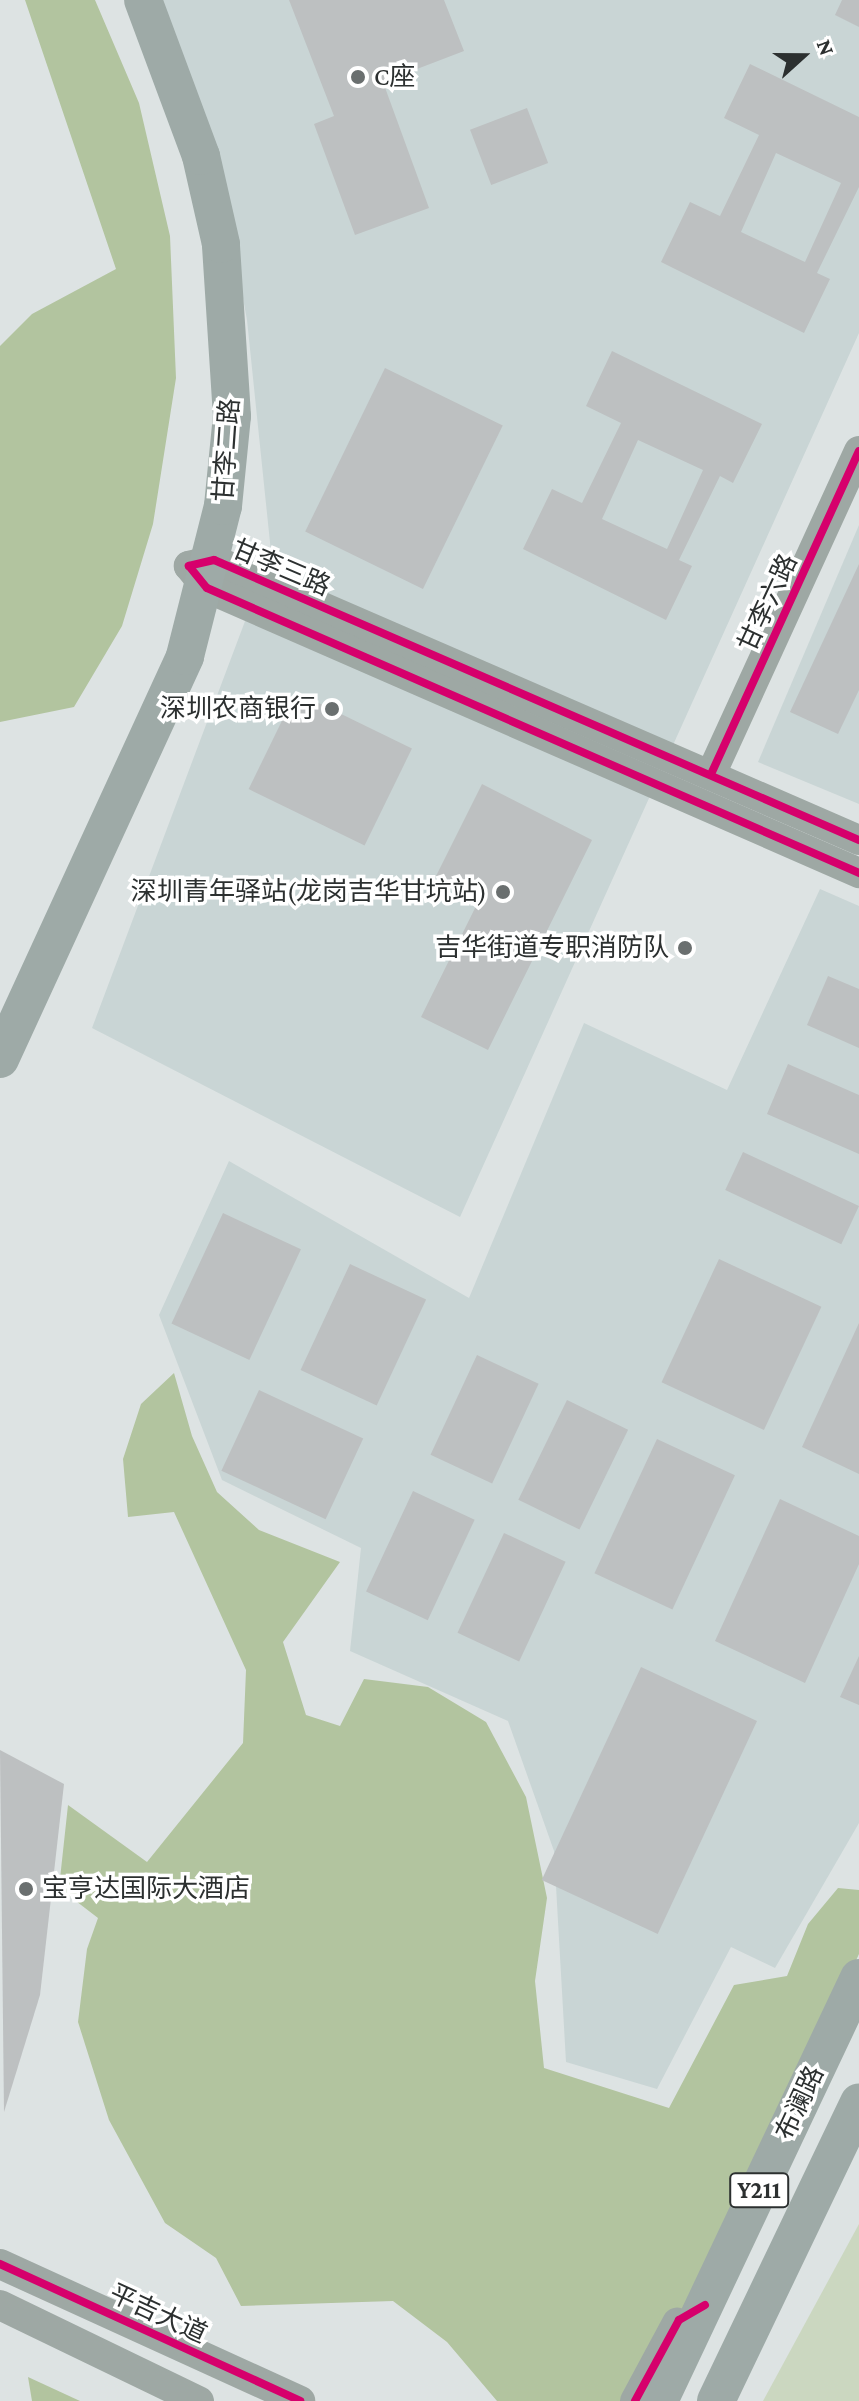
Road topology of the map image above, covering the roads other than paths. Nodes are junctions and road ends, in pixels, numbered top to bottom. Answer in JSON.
{"nodes":[{"id":1,"x":119,"y":0,"type":"edge"},
{"id":2,"x":143,"y":0,"type":"edge"},
{"id":3,"x":859,"y":451,"type":"edge"},
{"id":4,"x":203,"y":572,"type":"junction"},
{"id":5,"x":712,"y":772,"type":"dead end"},
{"id":6,"x":859,"y":840,"type":"edge"},
{"id":7,"x":859,"y":873,"type":"edge"},
{"id":8,"x":0,"y":1005,"type":"edge"},
{"id":9,"x":0,"y":1059,"type":"edge"},
{"id":10,"x":859,"y":1978,"type":"edge"},
{"id":11,"x":859,"y":2102,"type":"edge"},
{"id":12,"x":0,"y":2264,"type":"edge"},
{"id":13,"x":0,"y":2305,"type":"edge"},
{"id":14,"x":705,"y":2305,"type":"junction"},
{"id":15,"x":718,"y":2398,"type":"edge"},
{"id":16,"x":199,"y":2401,"type":"edge"},
{"id":17,"x":300,"y":2401,"type":"edge"},
{"id":18,"x":635,"y":2401,"type":"edge"},
{"id":19,"x":659,"y":2401,"type":"edge"}],
"edges":[{"from":1,"to":4,"type":"main road","name":"甘李二路"},
{"from":2,"to":4,"type":"main road","name":"甘李二路"},
{"from":3,"to":5,"type":"street","name":"甘李六路"},
{"from":4,"to":6,"type":"street","name":"甘李三路"},
{"from":4,"to":7,"type":"street","name":"甘李三路"},
{"from":4,"to":8,"type":"main road","name":"甘李二路"},
{"from":4,"to":9,"type":"main road","name":"甘李二路"},
{"from":10,"to":14,"type":"main road","name":"布澜路","number":"Y211"},
{"from":11,"to":15,"type":"main road","name":"布澜路","number":"Y211"},
{"from":12,"to":17,"type":"street","name":"平吉大道"},
{"from":13,"to":16,"type":"street"},
{"from":14,"to":18,"type":"street"},
{"from":14,"to":19,"type":"main road","name":"布澜路","number":"Y211"}]}
